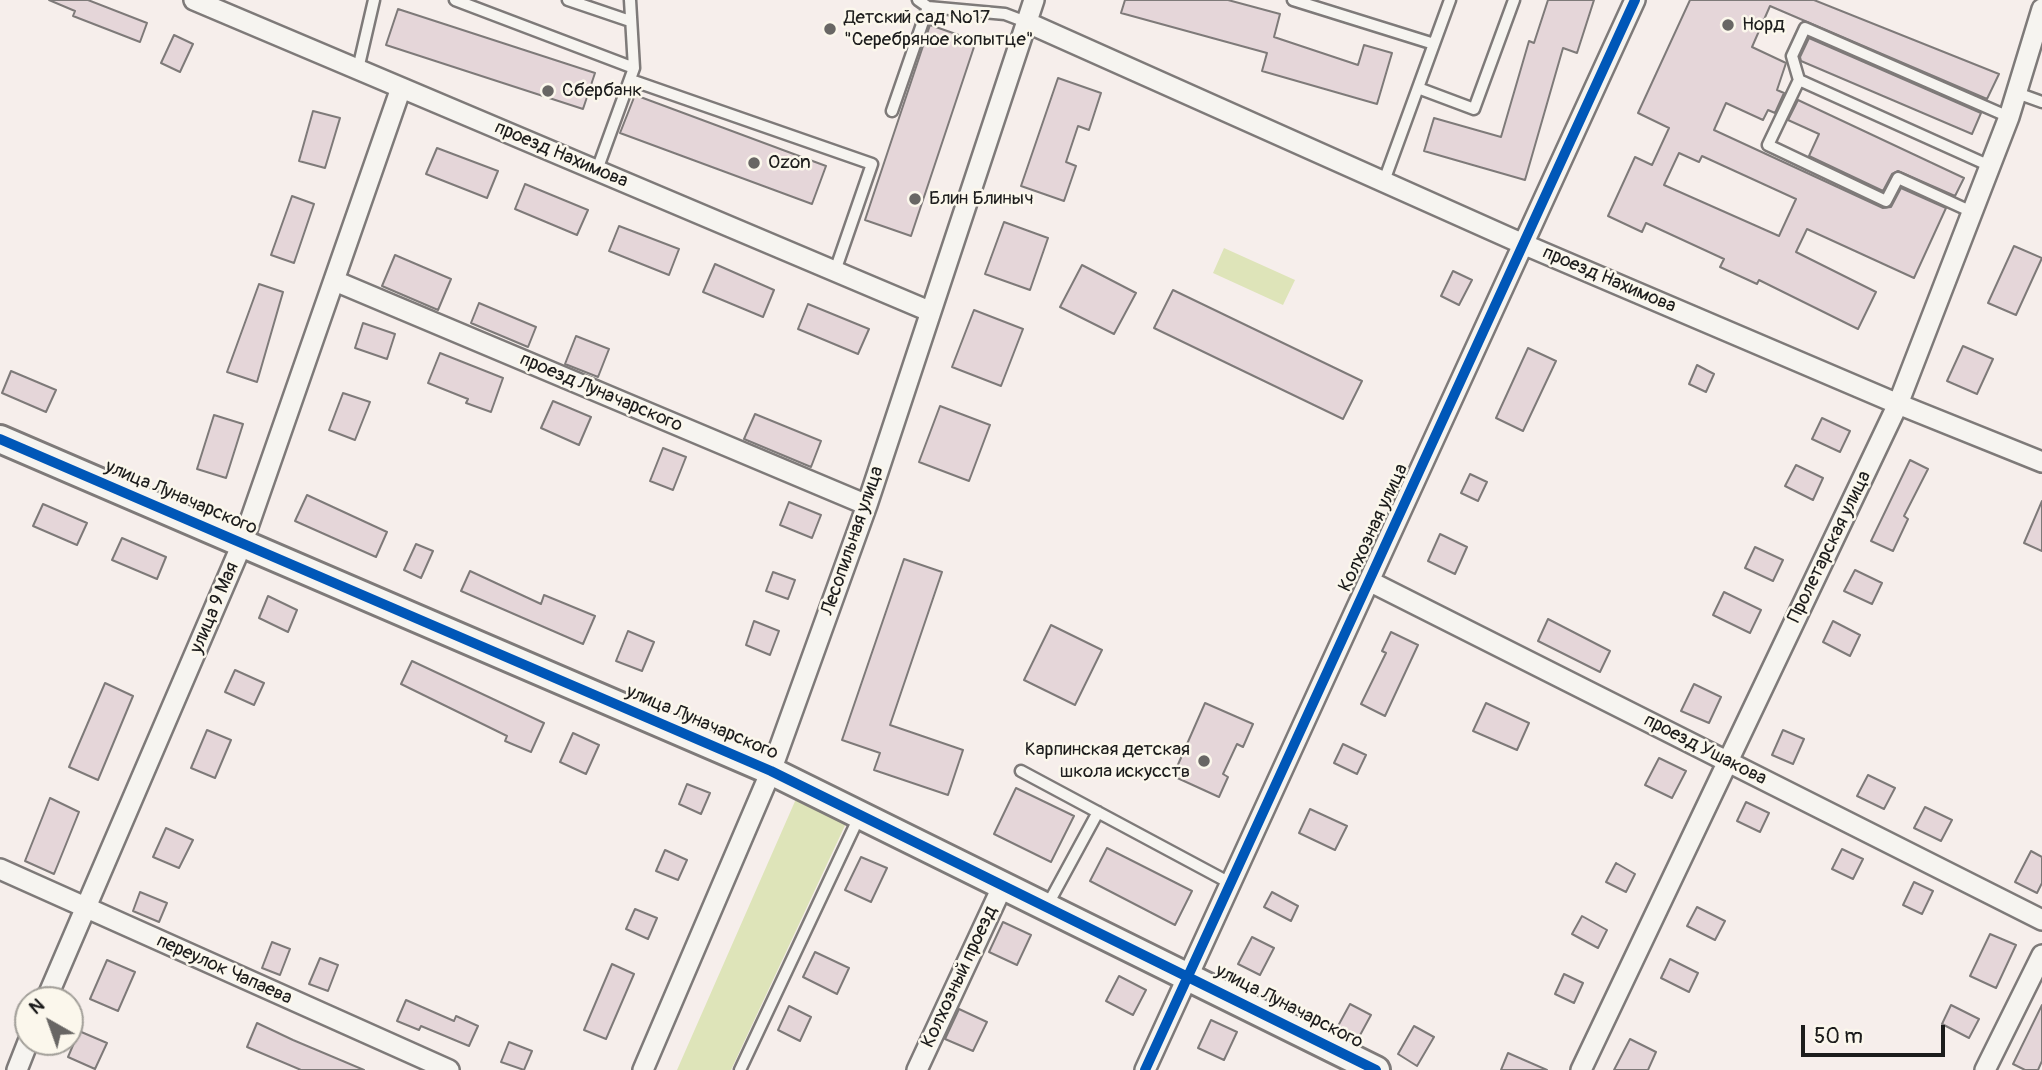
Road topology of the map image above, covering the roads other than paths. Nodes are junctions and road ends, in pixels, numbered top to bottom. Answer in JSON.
{"nodes":[{"id":1,"x":194,"y":0,"type":"edge"},
{"id":2,"x":374,"y":0,"type":"edge"},
{"id":3,"x":455,"y":0,"type":"edge"},
{"id":4,"x":568,"y":0,"type":"edge"},
{"id":5,"x":630,"y":0,"type":"edge"},
{"id":6,"x":918,"y":0,"type":"edge"},
{"id":7,"x":1034,"y":0,"type":"edge"},
{"id":8,"x":1293,"y":0,"type":"edge"},
{"id":9,"x":1450,"y":0,"type":"edge"},
{"id":10,"x":1514,"y":0,"type":"edge"},
{"id":11,"x":1635,"y":0,"type":"edge"},
{"id":12,"x":928,"y":7,"type":"junction"},
{"id":13,"x":2042,"y":9,"type":"edge"},
{"id":14,"x":630,"y":21,"type":"junction"},
{"id":15,"x":1026,"y":22,"type":"junction"},
{"id":16,"x":1434,"y":44,"type":"junction"},
{"id":17,"x":634,"y":68,"type":"junction"},
{"id":18,"x":358,"y":69,"type":"junction"},
{"id":19,"x":631,"y":80,"type":"junction"},
{"id":20,"x":1799,"y":80,"type":"junction"},
{"id":21,"x":401,"y":88,"type":"junction"},
{"id":22,"x":1418,"y":88,"type":"junction"},
{"id":23,"x":2017,"y":93,"type":"junction"},
{"id":24,"x":2042,"y":102,"type":"edge"},
{"id":25,"x":891,"y":111,"type":"dead end"},
{"id":26,"x":2009,"y":117,"type":"junction"},
{"id":27,"x":1990,"y":166,"type":"junction"},
{"id":28,"x":597,"y":170,"type":"junction"},
{"id":29,"x":1384,"y":181,"type":"junction"},
{"id":30,"x":1972,"y":212,"type":"junction"},
{"id":31,"x":1523,"y":244,"type":"junction"},
{"id":32,"x":835,"y":271,"type":"junction"},
{"id":33,"x":335,"y":281,"type":"junction"},
{"id":34,"x":929,"y":311,"type":"junction"},
{"id":35,"x":1898,"y":404,"type":"junction"},
{"id":36,"x":0,"y":439,"type":"edge"},
{"id":37,"x":2042,"y":462,"type":"edge"},
{"id":38,"x":867,"y":505,"type":"junction"},
{"id":39,"x":242,"y":544,"type":"junction"},
{"id":40,"x":1369,"y":581,"type":"junction"},
{"id":41,"x":1727,"y":761,"type":"junction"},
{"id":42,"x":771,"y":771,"type":"junction"},
{"id":43,"x":1021,"y":771,"type":"dead end"},
{"id":44,"x":1098,"y":812,"type":"junction"},
{"id":45,"x":860,"y":815,"type":"junction"},
{"id":46,"x":0,"y":869,"type":"edge"},
{"id":47,"x":1230,"y":883,"type":"junction"},
{"id":48,"x":1003,"y":885,"type":"junction"},
{"id":49,"x":1047,"y":906,"type":"junction"},
{"id":50,"x":85,"y":907,"type":"junction"},
{"id":51,"x":2042,"y":920,"type":"edge"},
{"id":52,"x":2042,"y":955,"type":"edge"},
{"id":53,"x":1188,"y":975,"type":"junction"},
{"id":54,"x":52,"y":986,"type":"edge"},
{"id":55,"x":449,"y":1070,"type":"edge"},
{"id":56,"x":643,"y":1070,"type":"edge"},
{"id":57,"x":740,"y":1070,"type":"edge"},
{"id":58,"x":917,"y":1070,"type":"edge"},
{"id":59,"x":1145,"y":1070,"type":"edge"},
{"id":60,"x":1376,"y":1070,"type":"edge"},
{"id":61,"x":1581,"y":1070,"type":"edge"},
{"id":62,"x":1985,"y":1070,"type":"edge"}],
"edges":[{"from":1,"to":18,"type":"street","name":"проезд Нахимова"},
{"from":2,"to":18,"type":"lane"},
{"from":3,"to":17,"type":"lane"},
{"from":4,"to":14,"type":"lane"},
{"from":5,"to":14,"type":"lane"},
{"from":6,"to":12,"type":"lane"},
{"from":7,"to":15,"type":"street","name":"Лесопильная улица"},
{"from":8,"to":16,"type":"lane"},
{"from":9,"to":16,"type":"lane"},
{"from":10,"to":22,"type":"lane"},
{"from":11,"to":31,"type":"street","name":"Колхозная улица"},
{"from":12,"to":15,"type":"lane"},
{"from":12,"to":25,"type":"lane"},
{"from":13,"to":23,"type":"street","name":"Пролетарская улица"},
{"from":14,"to":17,"type":"lane"},
{"from":15,"to":29,"type":"street","name":"проезд Нахимова"},
{"from":15,"to":34,"type":"street","name":"Лесопильная улица"},
{"from":16,"to":22,"type":"lane"},
{"from":17,"to":19,"type":"lane"},
{"from":18,"to":21,"type":"street","name":"проезд Нахимова"},
{"from":19,"to":28,"type":"lane"},
{"from":19,"to":32,"type":"lane"},
{"from":20,"to":26,"type":"lane"},
{"from":20,"to":27,"type":"lane"},
{"from":20,"to":30,"type":"lane"},
{"from":21,"to":28,"type":"street","name":"проезд Нахимова"},
{"from":21,"to":33,"type":"street","name":"улица 9 Мая"},
{"from":22,"to":29,"type":"lane"},
{"from":23,"to":24,"type":"lane"},
{"from":23,"to":26,"type":"street","name":"Пролетарская улица"},
{"from":26,"to":27,"type":"street","name":"Пролетарская улица"},
{"from":27,"to":30,"type":"street","name":"Пролетарская улица"},
{"from":28,"to":32,"type":"street","name":"проезд Нахимова"},
{"from":29,"to":31,"type":"street","name":"проезд Нахимова"},
{"from":30,"to":35,"type":"street","name":"Пролетарская улица"},
{"from":31,"to":35,"type":"street","name":"проезд Нахимова"},
{"from":31,"to":40,"type":"street","name":"Колхозная улица"},
{"from":32,"to":34,"type":"street","name":"проезд Нахимова"},
{"from":33,"to":38,"type":"street","name":"проезд Луначарского"},
{"from":33,"to":39,"type":"street","name":"улица 9 Мая"},
{"from":34,"to":38,"type":"street","name":"Лесопильная улица"},
{"from":35,"to":37,"type":"street","name":"проезд Нахимова"},
{"from":35,"to":41,"type":"street","name":"Пролетарская улица"},
{"from":36,"to":39,"type":"street","name":"улица Луначарского"},
{"from":38,"to":42,"type":"street","name":"Лесопильная улица"},
{"from":39,"to":42,"type":"street","name":"улица Луначарского"},
{"from":39,"to":50,"type":"street","name":"улица 9 Мая"},
{"from":40,"to":41,"type":"street","name":"проезд Ушакова"},
{"from":40,"to":47,"type":"street","name":"Колхозная улица"},
{"from":41,"to":51,"type":"street","name":"проезд Ушакова"},
{"from":41,"to":61,"type":"street","name":"Пролетарская улица"},
{"from":42,"to":45,"type":"street","name":"улица Луначарского"},
{"from":42,"to":56,"type":"street","name":"Лесопильная улица"},
{"from":43,"to":44,"type":"lane"},
{"from":44,"to":47,"type":"lane"},
{"from":44,"to":49,"type":"lane"},
{"from":45,"to":48,"type":"street","name":"улица Луначарского"},
{"from":45,"to":57,"type":"lane"},
{"from":46,"to":50,"type":"street","name":"переулок Чапаева"},
{"from":47,"to":53,"type":"street","name":"Колхозная улица"},
{"from":48,"to":49,"type":"street","name":"улица Луначарского"},
{"from":48,"to":58,"type":"street","name":"Колхозный проезд"},
{"from":49,"to":53,"type":"street","name":"улица Луначарского"},
{"from":50,"to":54,"type":"street","name":"улица 9 Мая"},
{"from":50,"to":55,"type":"street","name":"переулок Чапаева"},
{"from":52,"to":62,"type":"street"},
{"from":53,"to":59,"type":"street","name":"Колхозная улица"},
{"from":53,"to":60,"type":"street","name":"улица Луначарского"}]}
